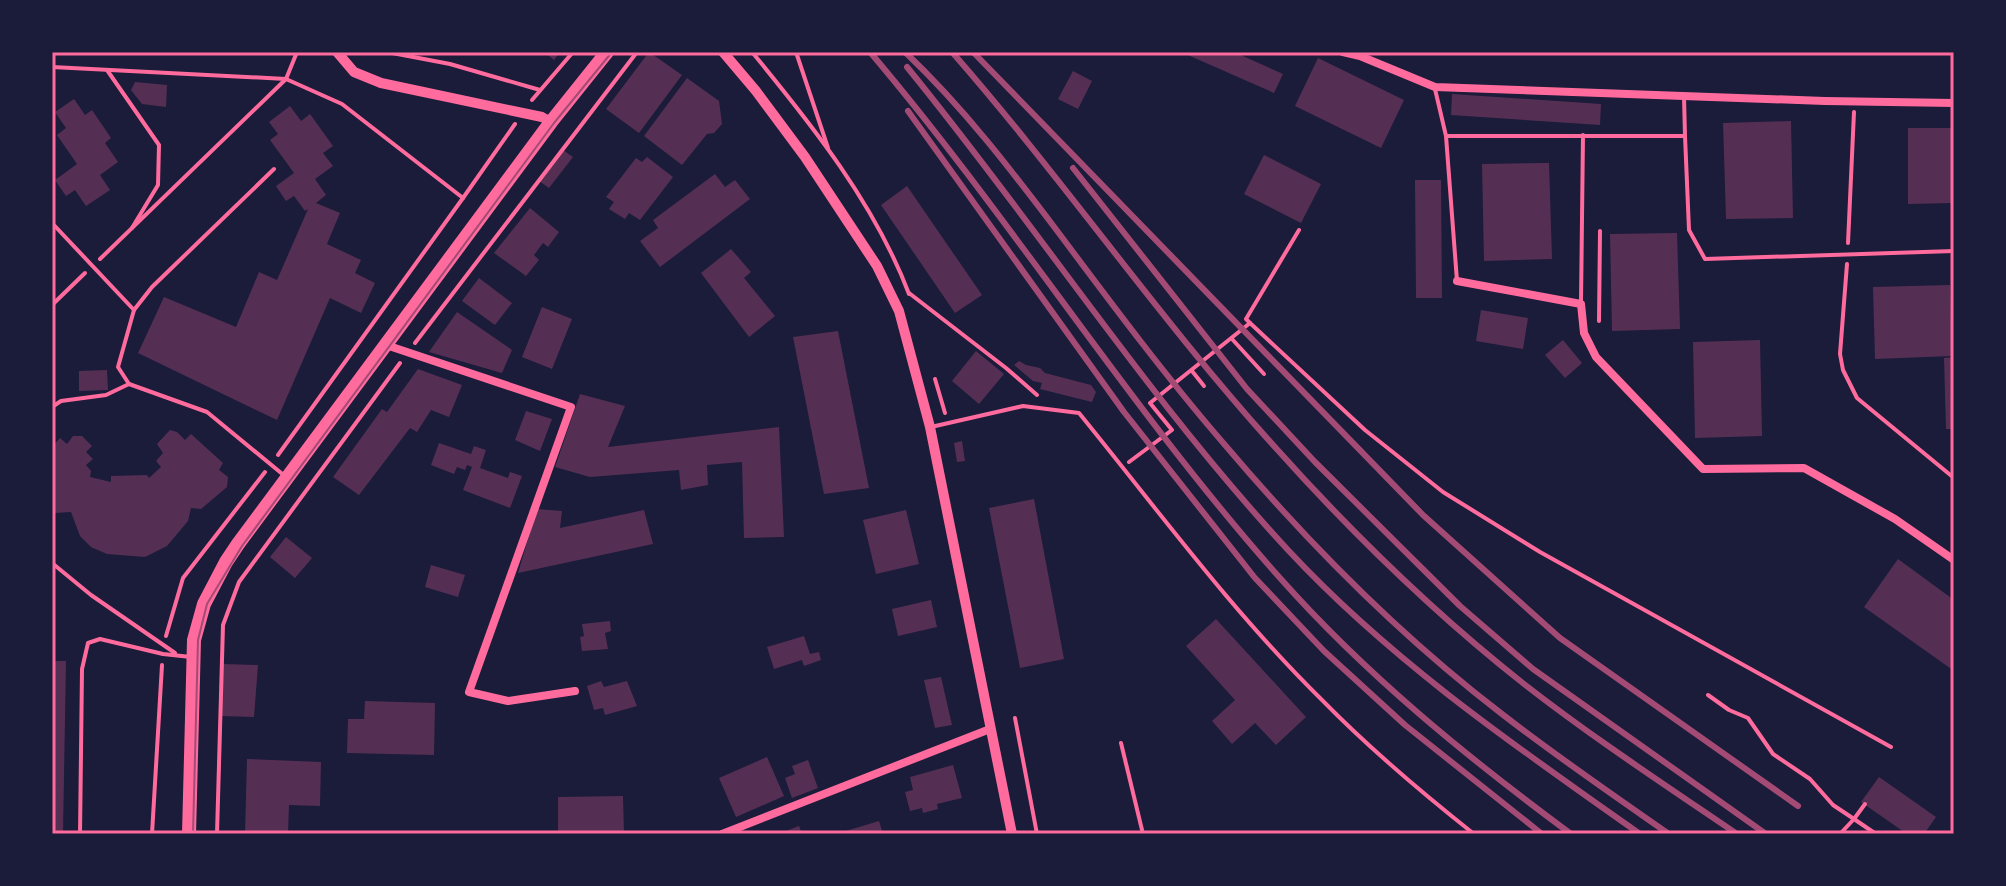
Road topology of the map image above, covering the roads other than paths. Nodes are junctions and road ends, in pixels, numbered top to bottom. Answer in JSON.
{"nodes":[{"id":1,"x":336,"y":52,"type":"edge"},
{"id":2,"x":607,"y":52,"type":"edge"},
{"id":3,"x":723,"y":52,"type":"edge"},
{"id":4,"x":1343,"y":52,"type":"edge"},
{"id":5,"x":1435,"y":87,"type":"junction"},
{"id":6,"x":1684,"y":95,"type":"junction"},
{"id":7,"x":1954,"y":103,"type":"edge"},
{"id":8,"x":551,"y":122,"type":"junction"},
{"id":9,"x":1583,"y":135,"type":"junction"},
{"id":10,"x":1446,"y":136,"type":"junction"},
{"id":11,"x":1685,"y":136,"type":"junction"},
{"id":12,"x":274,"y":169,"type":"dead end"},
{"id":13,"x":52,"y":223,"type":"edge"},
{"id":14,"x":1954,"y":251,"type":"edge"},
{"id":15,"x":1457,"y":281,"type":"joint"},
{"id":16,"x":1581,"y":304,"type":"junction"},
{"id":17,"x":134,"y":310,"type":"junction"},
{"id":18,"x":386,"y":345,"type":"junction"},
{"id":19,"x":129,"y":384,"type":"junction"},
{"id":20,"x":52,"y":407,"type":"edge"},
{"id":21,"x":930,"y":427,"type":"junction"},
{"id":22,"x":288,"y":478,"type":"junction"},
{"id":23,"x":1954,"y":560,"type":"edge"},
{"id":24,"x":52,"y":563,"type":"edge"},
{"id":25,"x":177,"y":655,"type":"junction"},
{"id":26,"x":193,"y":657,"type":"junction"},
{"id":27,"x":575,"y":691,"type":"dead end"},
{"id":28,"x":990,"y":729,"type":"junction"},
{"id":29,"x":1121,"y":743,"type":"dead end"},
{"id":30,"x":80,"y":834,"type":"edge"},
{"id":31,"x":189,"y":834,"type":"edge"},
{"id":32,"x":722,"y":834,"type":"edge"},
{"id":33,"x":1012,"y":834,"type":"edge"},
{"id":34,"x":1143,"y":834,"type":"edge"},
{"id":35,"x":1474,"y":834,"type":"edge"}],
"edges":[{"from":1,"to":8,"type":"street"},
{"from":2,"to":8,"type":"main road"},
{"from":3,"to":21,"type":"street"},
{"from":4,"to":5,"type":"street"},
{"from":5,"to":6,"type":"street"},
{"from":5,"to":10,"type":"lane"},
{"from":6,"to":7,"type":"street"},
{"from":6,"to":11,"type":"lane"},
{"from":8,"to":18,"type":"main road"},
{"from":9,"to":10,"type":"lane"},
{"from":9,"to":11,"type":"lane"},
{"from":9,"to":16,"type":"lane"},
{"from":10,"to":15,"type":"lane"},
{"from":11,"to":14,"type":"lane"},
{"from":12,"to":17,"type":"lane"},
{"from":13,"to":17,"type":"lane"},
{"from":15,"to":16,"type":"street"},
{"from":16,"to":23,"type":"street"},
{"from":17,"to":19,"type":"lane"},
{"from":18,"to":22,"type":"main road"},
{"from":18,"to":27,"type":"street"},
{"from":19,"to":20,"type":"lane"},
{"from":19,"to":22,"type":"lane"},
{"from":21,"to":28,"type":"street"},
{"from":21,"to":35,"type":"lane"},
{"from":22,"to":26,"type":"main road"},
{"from":24,"to":25,"type":"lane"},
{"from":25,"to":26,"type":"lane"},
{"from":25,"to":30,"type":"lane"},
{"from":26,"to":31,"type":"main road"},
{"from":28,"to":32,"type":"street"},
{"from":28,"to":33,"type":"street"},
{"from":29,"to":34,"type":"lane"}]}
